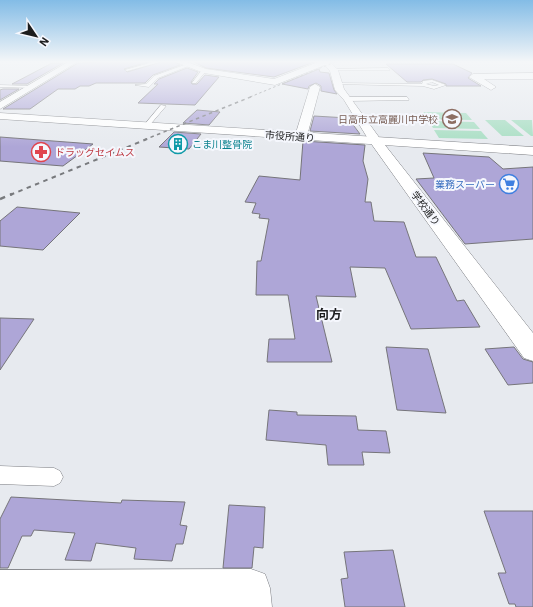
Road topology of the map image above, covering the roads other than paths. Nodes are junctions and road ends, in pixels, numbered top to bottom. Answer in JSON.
{"nodes":[{"id":1,"x":26,"y":90,"type":"edge"},
{"id":2,"x":314,"y":90,"type":"edge"},
{"id":3,"x":343,"y":90,"type":"edge"},
{"id":4,"x":377,"y":90,"type":"edge"},
{"id":5,"x":407,"y":99,"type":"dead end"},
{"id":6,"x":0,"y":106,"type":"edge"},
{"id":7,"x":162,"y":106,"type":"dead end"},
{"id":8,"x":0,"y":116,"type":"edge"},
{"id":9,"x":147,"y":125,"type":"junction"},
{"id":10,"x":301,"y":136,"type":"junction"},
{"id":11,"x":376,"y":142,"type":"junction"},
{"id":12,"x":533,"y":151,"type":"edge"},
{"id":13,"x":533,"y":351,"type":"edge"},
{"id":14,"x":0,"y":475,"type":"edge"},
{"id":15,"x":54,"y":477,"type":"dead end"},
{"id":16,"x":0,"y":590,"type":"edge"},
{"id":17,"x":252,"y":607,"type":"edge"}],
"edges":[{"from":1,"to":6,"type":"street"},
{"from":2,"to":10,"type":"street"},
{"from":3,"to":11,"type":"street","name":"学校通り"},
{"from":4,"to":5,"type":"lane"},
{"from":7,"to":9,"type":"lane"},
{"from":8,"to":9,"type":"street","name":"市役所通り"},
{"from":9,"to":10,"type":"street","name":"市役所通り"},
{"from":10,"to":11,"type":"street","name":"市役所通り"},
{"from":11,"to":12,"type":"street","name":"市役所通り"},
{"from":11,"to":13,"type":"street","name":"学校通り"},
{"from":14,"to":15,"type":"lane"},
{"from":16,"to":17,"type":"street"}]}
